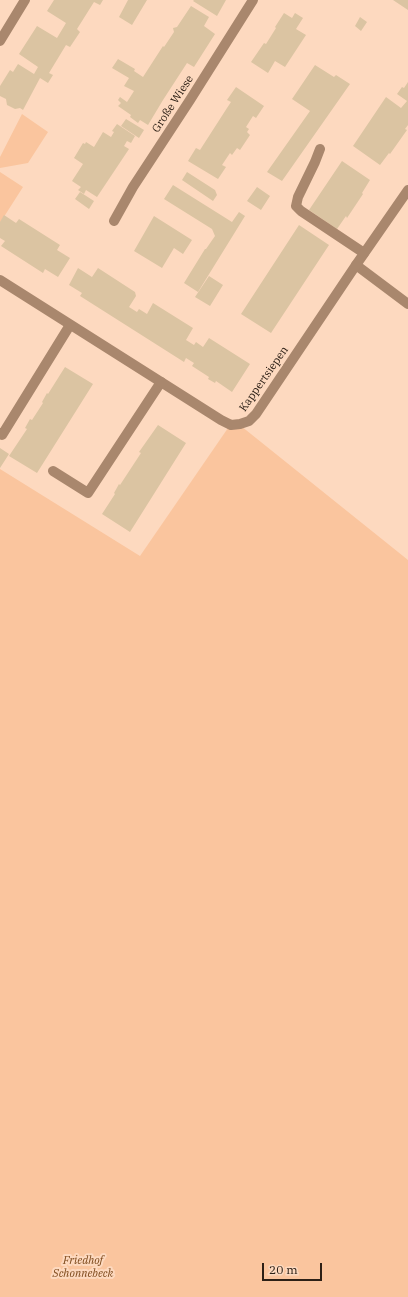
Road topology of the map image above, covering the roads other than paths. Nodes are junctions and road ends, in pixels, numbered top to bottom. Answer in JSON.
{"nodes":[{"id":1,"x":26,"y":0,"type":"edge"},
{"id":2,"x":253,"y":0,"type":"edge"},
{"id":3,"x":0,"y":41,"type":"edge"},
{"id":4,"x":320,"y":149,"type":"dead end"},
{"id":5,"x":408,"y":190,"type":"edge"},
{"id":6,"x":114,"y":221,"type":"dead end"},
{"id":7,"x":364,"y":253,"type":"junction"},
{"id":8,"x":356,"y":265,"type":"junction"},
{"id":9,"x":0,"y":280,"type":"edge"},
{"id":10,"x":408,"y":304,"type":"edge"},
{"id":11,"x":70,"y":325,"type":"junction"},
{"id":12,"x":161,"y":382,"type":"junction"},
{"id":13,"x":0,"y":433,"type":"edge"},
{"id":14,"x":53,"y":471,"type":"dead end"}],
"edges":[{"from":1,"to":3,"type":"street"},
{"from":2,"to":6,"type":"street","name":"Große Wiese"},
{"from":4,"to":7,"type":"street"},
{"from":5,"to":7,"type":"street","name":"Kappertsiepen"},
{"from":7,"to":8,"type":"street","name":"Kappertsiepen"},
{"from":8,"to":10,"type":"street"},
{"from":8,"to":12,"type":"street","name":"Kappertsiepen"},
{"from":9,"to":11,"type":"street","name":"Kappertsiepen"},
{"from":11,"to":12,"type":"street","name":"Kappertsiepen"},
{"from":11,"to":13,"type":"street"},
{"from":12,"to":14,"type":"street"}]}
